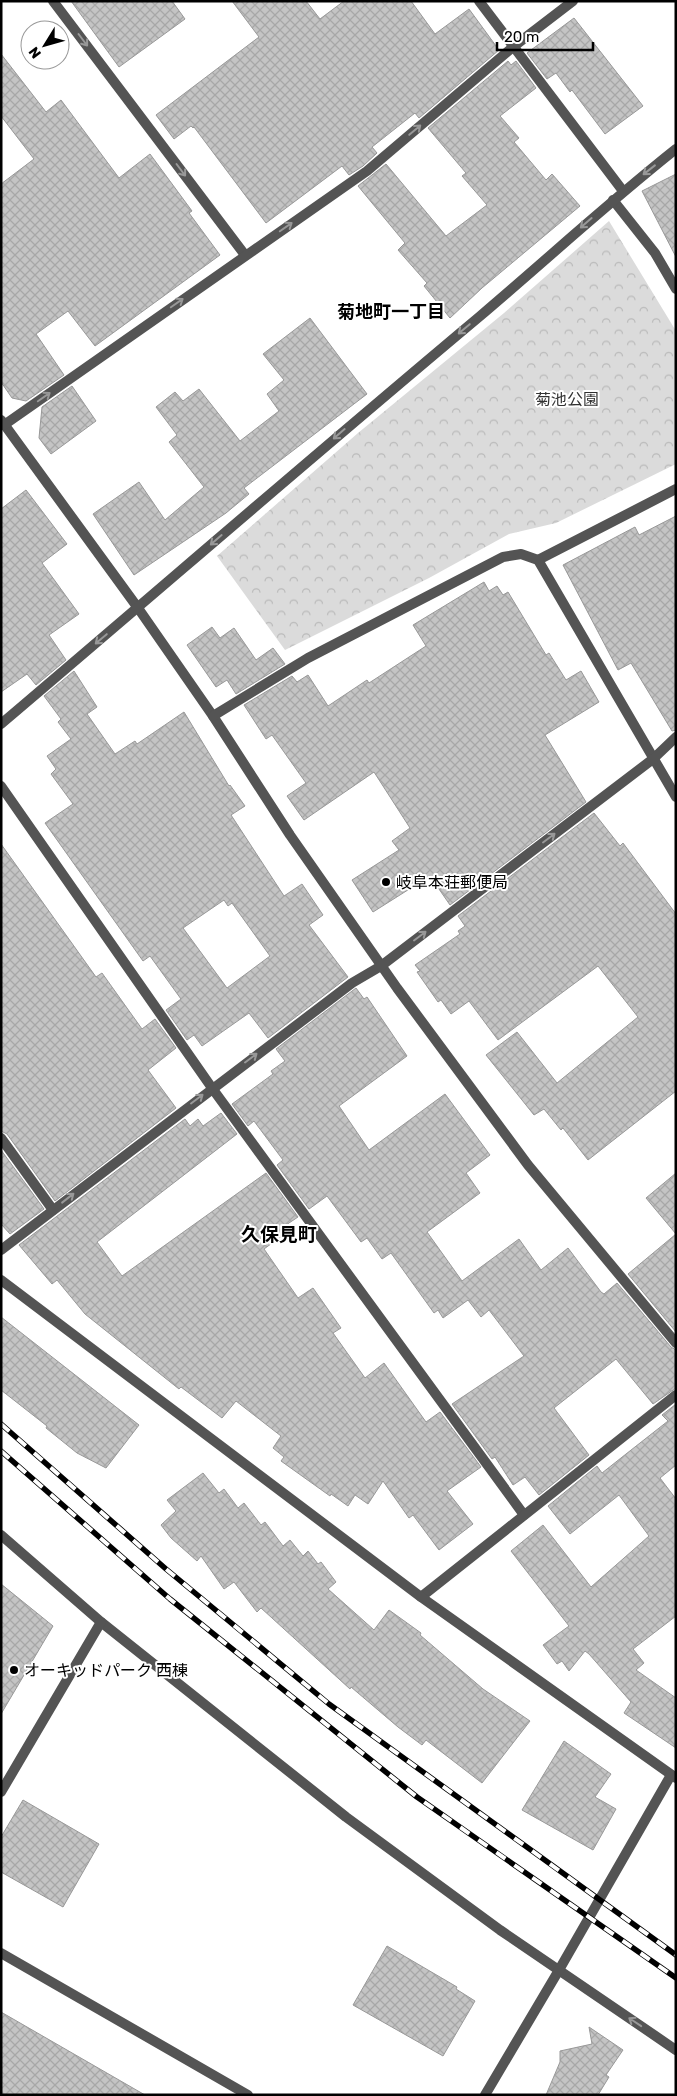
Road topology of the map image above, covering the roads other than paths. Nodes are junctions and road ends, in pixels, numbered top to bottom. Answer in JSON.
{"nodes":[{"id":1,"x":54,"y":1,"type":"edge"},
{"id":2,"x":479,"y":1,"type":"edge"},
{"id":3,"x":574,"y":1,"type":"edge"},
{"id":4,"x":513,"y":47,"type":"junction"},
{"id":5,"x":676,"y":149,"type":"edge"},
{"id":6,"x":623,"y":191,"type":"junction"},
{"id":7,"x":613,"y":200,"type":"junction"},
{"id":8,"x":246,"y":255,"type":"junction"},
{"id":9,"x":676,"y":289,"type":"edge"},
{"id":10,"x":3,"y":422,"type":"edge"},
{"id":11,"x":676,"y":489,"type":"edge"},
{"id":12,"x":538,"y":560,"type":"junction"},
{"id":13,"x":138,"y":608,"type":"junction"},
{"id":14,"x":213,"y":716,"type":"junction"},
{"id":15,"x":1,"y":724,"type":"edge"},
{"id":16,"x":676,"y":736,"type":"edge"},
{"id":17,"x":653,"y":759,"type":"junction"},
{"id":18,"x":1,"y":786,"type":"edge"},
{"id":19,"x":676,"y":797,"type":"edge"},
{"id":20,"x":381,"y":966,"type":"junction"},
{"id":21,"x":212,"y":1088,"type":"junction"},
{"id":22,"x":1,"y":1138,"type":"edge"},
{"id":23,"x":53,"y":1210,"type":"junction"},
{"id":24,"x":1,"y":1250,"type":"edge"},
{"id":25,"x":1,"y":1280,"type":"edge"},
{"id":26,"x":676,"y":1343,"type":"edge"},
{"id":27,"x":676,"y":1395,"type":"edge"},
{"id":28,"x":524,"y":1515,"type":"junction"},
{"id":29,"x":1,"y":1535,"type":"edge"},
{"id":30,"x":421,"y":1597,"type":"junction"},
{"id":31,"x":101,"y":1622,"type":"junction"},
{"id":32,"x":673,"y":1776,"type":"edge"},
{"id":33,"x":1,"y":1792,"type":"edge"},
{"id":34,"x":1,"y":1953,"type":"edge"},
{"id":35,"x":559,"y":1970,"type":"junction"},
{"id":36,"x":676,"y":2050,"type":"edge"},
{"id":37,"x":248,"y":2095,"type":"edge"},
{"id":38,"x":485,"y":2095,"type":"edge"}],
"edges":[{"from":1,"to":8,"type":"street","one_way":true},
{"from":2,"to":4,"type":"street"},
{"from":3,"to":4,"type":"street"},
{"from":4,"to":6,"type":"street"},
{"from":8,"to":4,"type":"street","one_way":true},
{"from":5,"to":6,"type":"street","one_way":true},
{"from":6,"to":7,"type":"street"},
{"from":7,"to":9,"type":"street"},
{"from":7,"to":13,"type":"street","one_way":true},
{"from":10,"to":8,"type":"street","one_way":true},
{"from":10,"to":13,"type":"street"},
{"from":11,"to":12,"type":"street"},
{"from":12,"to":14,"type":"street"},
{"from":12,"to":17,"type":"street"},
{"from":13,"to":14,"type":"street"},
{"from":13,"to":15,"type":"street","one_way":true},
{"from":14,"to":20,"type":"street"},
{"from":16,"to":17,"type":"street"},
{"from":17,"to":19,"type":"street"},
{"from":20,"to":17,"type":"street","one_way":true},
{"from":18,"to":21,"type":"street"},
{"from":21,"to":20,"type":"street","one_way":true},
{"from":20,"to":26,"type":"street"},
{"from":23,"to":21,"type":"street","one_way":true},
{"from":21,"to":28,"type":"street"},
{"from":22,"to":23,"type":"street"},
{"from":23,"to":24,"type":"street"},
{"from":25,"to":30,"type":"street"},
{"from":27,"to":28,"type":"street"},
{"from":28,"to":30,"type":"street"},
{"from":29,"to":31,"type":"street"},
{"from":30,"to":32,"type":"street"},
{"from":31,"to":33,"type":"street"},
{"from":31,"to":35,"type":"street"},
{"from":32,"to":35,"type":"street"},
{"from":34,"to":37,"type":"street"},
{"from":36,"to":35,"type":"street","one_way":true},
{"from":35,"to":38,"type":"street"}]}
